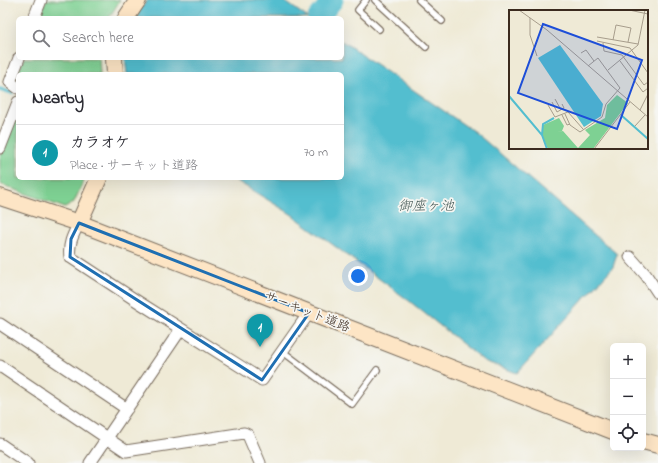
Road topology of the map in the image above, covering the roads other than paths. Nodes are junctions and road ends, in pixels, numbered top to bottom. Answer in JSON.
{"nodes":[{"id":1,"x":41,"y":0,"type":"edge"},
{"id":2,"x":138,"y":0,"type":"edge"},
{"id":3,"x":366,"y":0,"type":"edge"},
{"id":4,"x":375,"y":0,"type":"edge"},
{"id":5,"x":419,"y":0,"type":"edge"},
{"id":6,"x":35,"y":16,"type":"edge"},
{"id":7,"x":127,"y":16,"type":"edge"},
{"id":8,"x":442,"y":21,"type":"dead end"},
{"id":9,"x":379,"y":30,"type":"dead end"},
{"id":10,"x":426,"y":47,"type":"dead end"},
{"id":11,"x":18,"y":60,"type":"edge"},
{"id":12,"x":114,"y":60,"type":"edge"},
{"id":13,"x":115,"y":72,"type":"edge"},
{"id":14,"x":16,"y":86,"type":"edge"},
{"id":15,"x":16,"y":107,"type":"edge"},
{"id":16,"x":0,"y":148,"type":"edge"},
{"id":17,"x":98,"y":180,"type":"edge"},
{"id":18,"x":0,"y":197,"type":"edge"},
{"id":19,"x":79,"y":223,"type":"junction"},
{"id":20,"x":630,"y":257,"type":"dead end"},
{"id":21,"x":658,"y":293,"type":"edge"},
{"id":22,"x":309,"y":313,"type":"junction"},
{"id":23,"x":0,"y":324,"type":"edge"},
{"id":24,"x":181,"y":329,"type":"junction"},
{"id":25,"x":282,"y":351,"type":"junction"},
{"id":26,"x":0,"y":366,"type":"edge"},
{"id":27,"x":377,"y":370,"type":"dead end"},
{"id":28,"x":127,"y":409,"type":"junction"},
{"id":29,"x":610,"y":430,"type":"edge"},
{"id":30,"x":107,"y":438,"type":"junction"},
{"id":31,"x":646,"y":442,"type":"edge"},
{"id":32,"x":0,"y":444,"type":"edge"},
{"id":33,"x":658,"y":445,"type":"edge"},
{"id":34,"x":28,"y":463,"type":"edge"},
{"id":35,"x":90,"y":463,"type":"edge"},
{"id":36,"x":260,"y":463,"type":"edge"}],
"edges":[{"from":1,"to":6,"type":"street"},
{"from":2,"to":7,"type":"street"},
{"from":3,"to":9,"type":"lane"},
{"from":4,"to":10,"type":"lane"},
{"from":5,"to":8,"type":"lane"},
{"from":11,"to":14,"type":"street"},
{"from":12,"to":13,"type":"street"},
{"from":15,"to":16,"type":"street"},
{"from":17,"to":19,"type":"street"},
{"from":18,"to":19,"type":"street","name":"サーキット道路"},
{"from":19,"to":22,"type":"street","name":"サーキット道路"},
{"from":19,"to":24,"type":"street"},
{"from":20,"to":21,"type":"street"},
{"from":22,"to":25,"type":"street"},
{"from":22,"to":29,"type":"street","name":"サーキット道路"},
{"from":23,"to":28,"type":"street"},
{"from":24,"to":25,"type":"street"},
{"from":24,"to":28,"type":"street"},
{"from":25,"to":27,"type":"lane"},
{"from":26,"to":30,"type":"street"},
{"from":28,"to":30,"type":"street"},
{"from":30,"to":35,"type":"street"},
{"from":30,"to":36,"type":"street"},
{"from":31,"to":33,"type":"street"},
{"from":32,"to":34,"type":"street"}]}
